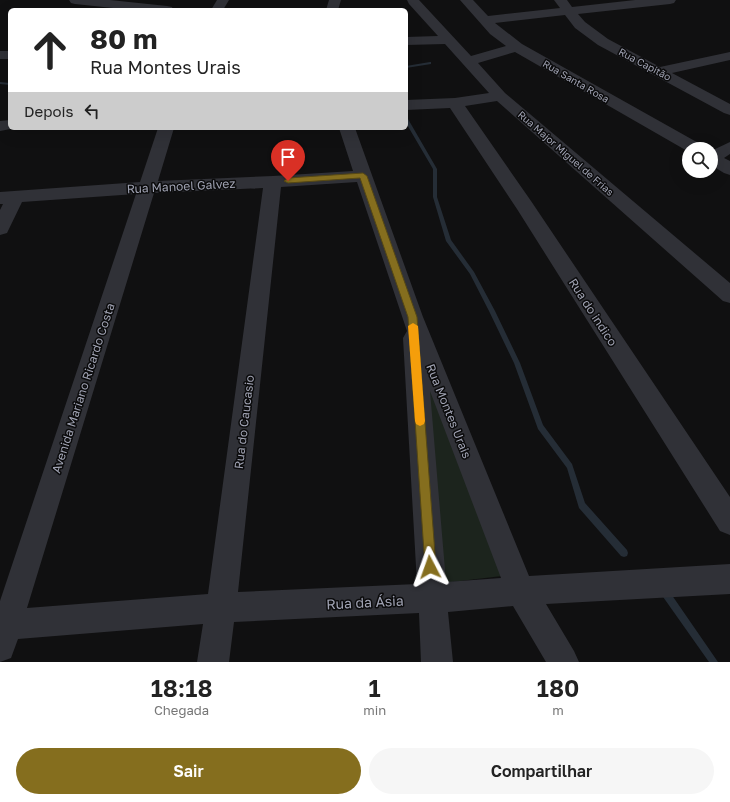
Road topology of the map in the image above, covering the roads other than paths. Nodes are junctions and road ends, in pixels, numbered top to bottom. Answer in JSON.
{"nodes":[{"id":1,"x":75,"y":0,"type":"edge"},
{"id":2,"x":413,"y":0,"type":"edge"},
{"id":3,"x":466,"y":0,"type":"edge"},
{"id":4,"x":670,"y":0,"type":"edge"},
{"id":5,"x":563,"y":5,"type":"edge"},
{"id":6,"x":138,"y":6,"type":"edge"},
{"id":7,"x":152,"y":8,"type":"edge"},
{"id":8,"x":485,"y":20,"type":"junction"},
{"id":9,"x":449,"y":40,"type":"junction"},
{"id":10,"x":408,"y":42,"type":"edge"},
{"id":11,"x":517,"y":47,"type":"junction"},
{"id":12,"x":730,"y":56,"type":"edge"},
{"id":13,"x":468,"y":61,"type":"junction"},
{"id":14,"x":660,"y":71,"type":"junction"},
{"id":15,"x":500,"y":96,"type":"junction"},
{"id":16,"x":455,"y":103,"type":"junction"},
{"id":17,"x":408,"y":105,"type":"edge"},
{"id":18,"x":730,"y":110,"type":"edge"},
{"id":19,"x":165,"y":130,"type":"edge"},
{"id":20,"x":349,"y":130,"type":"edge"},
{"id":21,"x":684,"y":142,"type":"edge"},
{"id":22,"x":730,"y":147,"type":"edge"},
{"id":23,"x":718,"y":153,"type":"edge"},
{"id":24,"x":718,"y":161,"type":"edge"},
{"id":25,"x":730,"y":169,"type":"edge"},
{"id":26,"x":363,"y":176,"type":"junction"},
{"id":27,"x":273,"y":182,"type":"junction"},
{"id":28,"x":147,"y":187,"type":"junction"},
{"id":29,"x":8,"y":197,"type":"edge"},
{"id":30,"x":0,"y":228,"type":"edge"},
{"id":31,"x":730,"y":295,"type":"edge"},
{"id":32,"x":412,"y":317,"type":"junction"},
{"id":33,"x":730,"y":521,"type":"edge"},
{"id":34,"x":730,"y":579,"type":"edge"},
{"id":35,"x":521,"y":591,"type":"junction"},
{"id":36,"x":433,"y":598,"type":"junction"},
{"id":37,"x":221,"y":608,"type":"junction"},
{"id":38,"x":2,"y":632,"type":"edge"},
{"id":39,"x":213,"y":662,"type":"edge"},
{"id":40,"x":437,"y":662,"type":"edge"},
{"id":41,"x":563,"y":662,"type":"edge"}],
"edges":[{"from":1,"to":6,"type":"street"},
{"from":2,"to":9,"type":"street","name":"Rua Major Miguel de Frias"},
{"from":3,"to":8,"type":"street","name":"Rua Santa Rosa"},
{"from":4,"to":5,"type":"street"},
{"from":5,"to":8,"type":"street"},
{"from":5,"to":14,"type":"street","name":"Rua Capitão"},
{"from":6,"to":7,"type":"street"},
{"from":8,"to":11,"type":"street","name":"Rua Santa Rosa"},
{"from":9,"to":10,"type":"street"},
{"from":9,"to":13,"type":"street","name":"Rua Major Miguel de Frias"},
{"from":11,"to":13,"type":"street"},
{"from":11,"to":21,"type":"street","name":"Rua Santa Rosa"},
{"from":12,"to":14,"type":"street"},
{"from":13,"to":15,"type":"street","name":"Rua Major Miguel de Frias"},
{"from":14,"to":18,"type":"street","name":"Rua Capitão"},
{"from":15,"to":16,"type":"street"},
{"from":15,"to":31,"type":"street","name":"Rua Major Miguel de Frias"},
{"from":16,"to":17,"type":"street"},
{"from":16,"to":33,"type":"street","name":"Rua do indico"},
{"from":19,"to":28,"type":"street","name":"Avenida Mariano Ricardo Costa"},
{"from":20,"to":26,"type":"street","name":"Rua Montes Urais"},
{"from":22,"to":23,"type":"street"},
{"from":24,"to":25,"type":"street"},
{"from":26,"to":27,"type":"street","name":"Rua Manoel Galvez"},
{"from":26,"to":32,"type":"street","name":"Rua Montes Urais"},
{"from":27,"to":28,"type":"street","name":"Rua Manoel Galvez"},
{"from":27,"to":37,"type":"street","name":"Rua do Caucasio"},
{"from":28,"to":29,"type":"street","name":"Rua Manoel Galvez"},
{"from":28,"to":38,"type":"street","name":"Avenida Mariano Ricardo Costa"},
{"from":29,"to":30,"type":"street"},
{"from":32,"to":35,"type":"street","name":"Rua Montes Urais"},
{"from":32,"to":36,"type":"street"},
{"from":34,"to":35,"type":"street","name":"Rua da Ásia"},
{"from":35,"to":36,"type":"street","name":"Rua da Ásia"},
{"from":35,"to":41,"type":"street","name":"Rua Montes Urais"},
{"from":36,"to":37,"type":"street","name":"Rua da Ásia"},
{"from":36,"to":40,"type":"street"},
{"from":37,"to":38,"type":"street","name":"Rua da Ásia"},
{"from":37,"to":39,"type":"street","name":"Rua do Caucasio"}]}
